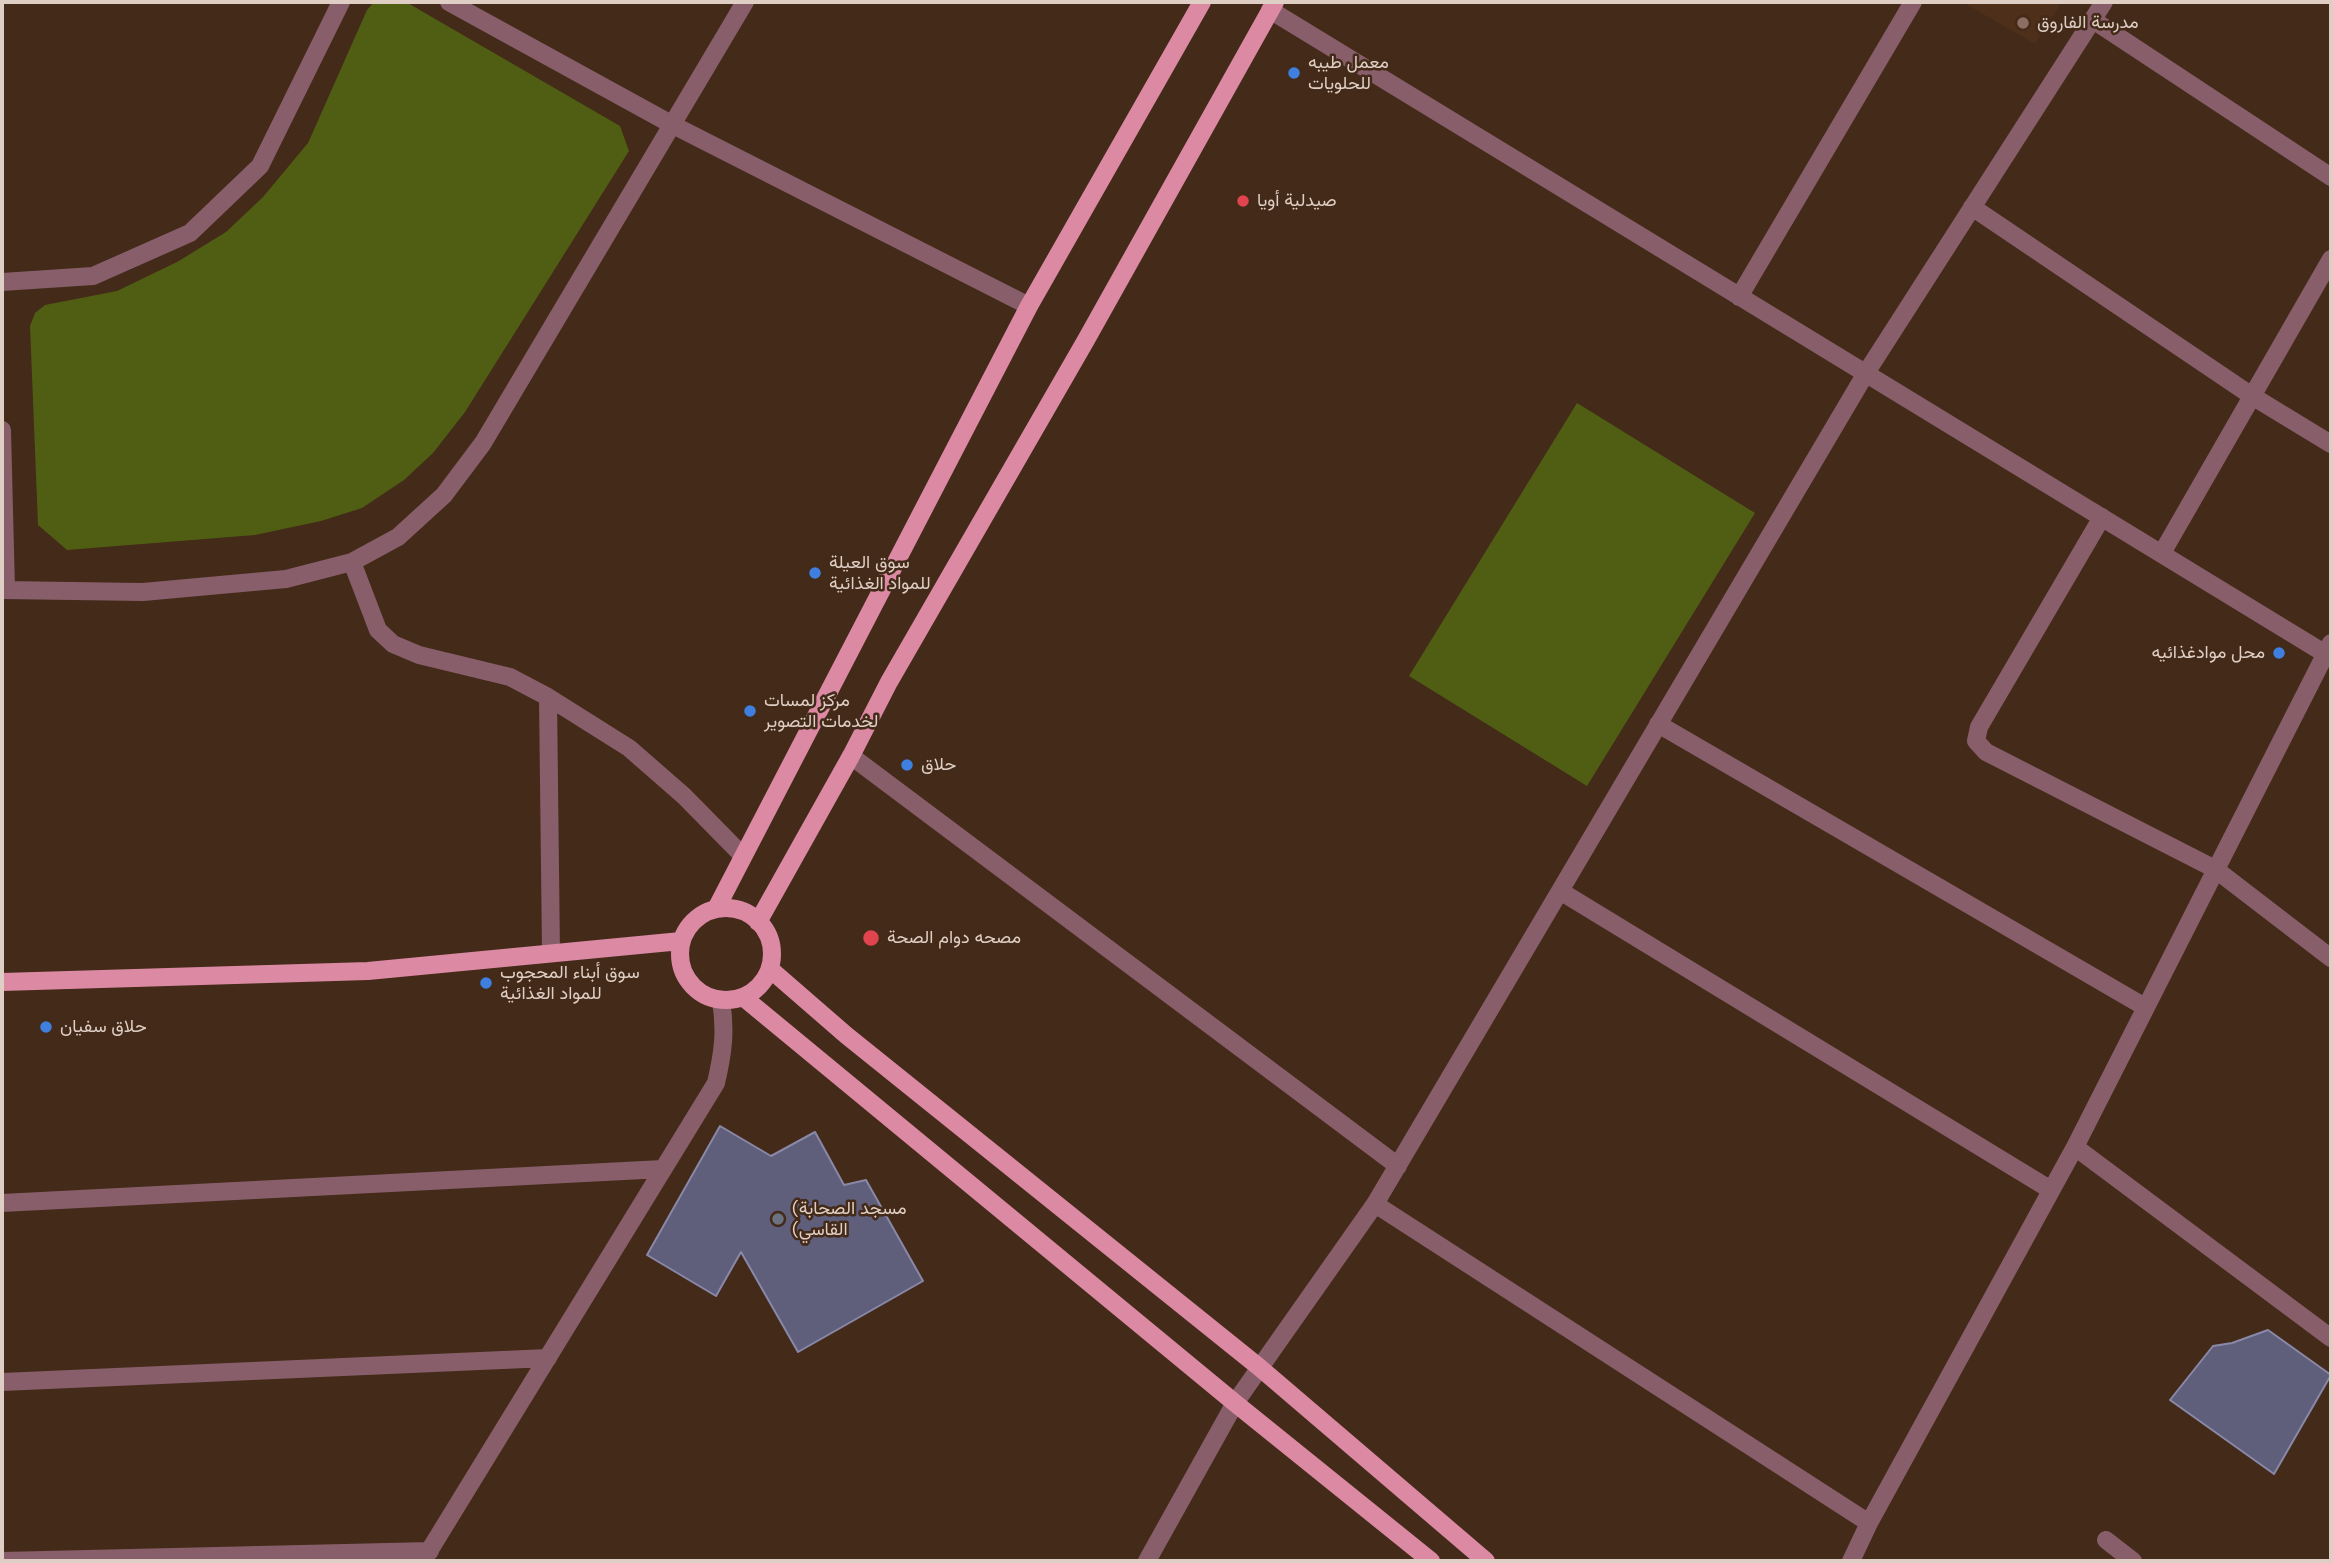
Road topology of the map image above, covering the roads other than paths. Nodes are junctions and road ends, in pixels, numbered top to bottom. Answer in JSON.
{"nodes":[{"id":1,"x":341,"y":2,"type":"edge"},
{"id":2,"x":449,"y":2,"type":"edge"},
{"id":3,"x":745,"y":2,"type":"edge"},
{"id":4,"x":1202,"y":2,"type":"edge"},
{"id":5,"x":1913,"y":2,"type":"edge"},
{"id":6,"x":2104,"y":2,"type":"edge"},
{"id":7,"x":1273,"y":6,"type":"edge"},
{"id":8,"x":2093,"y":20,"type":"junction"},
{"id":9,"x":671,"y":124,"type":"junction"},
{"id":10,"x":2331,"y":177,"type":"edge"},
{"id":11,"x":1972,"y":207,"type":"junction"},
{"id":12,"x":2331,"y":259,"type":"edge"},
{"id":13,"x":2,"y":282,"type":"edge"},
{"id":14,"x":1739,"y":297,"type":"junction"},
{"id":15,"x":1029,"y":306,"type":"junction"},
{"id":16,"x":1866,"y":373,"type":"junction"},
{"id":17,"x":2252,"y":396,"type":"junction"},
{"id":18,"x":2,"y":430,"type":"edge"},
{"id":19,"x":2331,"y":444,"type":"edge"},
{"id":20,"x":2102,"y":517,"type":"junction"},
{"id":21,"x":2162,"y":553,"type":"junction"},
{"id":22,"x":352,"y":562,"type":"junction"},
{"id":23,"x":4,"y":590,"type":"edge"},
{"id":24,"x":2328,"y":648,"type":"edge"},
{"id":25,"x":548,"y":697,"type":"junction"},
{"id":26,"x":1658,"y":724,"type":"junction"},
{"id":27,"x":852,"y":756,"type":"junction"},
{"id":28,"x":743,"y":856,"type":"junction"},
{"id":29,"x":2215,"y":869,"type":"junction"},
{"id":30,"x":1560,"y":891,"type":"junction"},
{"id":31,"x":716,"y":909,"type":"junction"},
{"id":32,"x":758,"y":922,"type":"junction"},
{"id":33,"x":681,"y":941,"type":"junction"},
{"id":34,"x":551,"y":953,"type":"junction"},
{"id":35,"x":2331,"y":958,"type":"edge"},
{"id":36,"x":770,"y":969,"type":"junction"},
{"id":37,"x":2,"y":982,"type":"edge"},
{"id":38,"x":743,"y":997,"type":"junction"},
{"id":39,"x":721,"y":1001,"type":"junction"},
{"id":40,"x":2145,"y":1007,"type":"junction"},
{"id":41,"x":2075,"y":1147,"type":"junction"},
{"id":42,"x":1398,"y":1166,"type":"junction"},
{"id":43,"x":663,"y":1169,"type":"junction"},
{"id":44,"x":2051,"y":1190,"type":"junction"},
{"id":45,"x":2,"y":1203,"type":"edge"},
{"id":46,"x":1375,"y":1204,"type":"junction"},
{"id":47,"x":2331,"y":1338,"type":"edge"},
{"id":48,"x":548,"y":1358,"type":"junction"},
{"id":49,"x":1259,"y":1367,"type":"junction"},
{"id":50,"x":2,"y":1382,"type":"edge"},
{"id":51,"x":1235,"y":1403,"type":"junction"},
{"id":52,"x":1869,"y":1523,"type":"junction"},
{"id":53,"x":2106,"y":1540,"type":"dead end"},
{"id":54,"x":427,"y":1556,"type":"edge"},
{"id":55,"x":2,"y":1561,"type":"edge"},
{"id":56,"x":1147,"y":1561,"type":"edge"},
{"id":57,"x":1431,"y":1561,"type":"edge"},
{"id":58,"x":1486,"y":1561,"type":"edge"},
{"id":59,"x":1851,"y":1561,"type":"edge"},
{"id":60,"x":2133,"y":1561,"type":"edge"}],
"edges":[{"from":1,"to":13,"type":"street"},
{"from":2,"to":9,"type":"street"},
{"from":3,"to":9,"type":"street"},
{"from":4,"to":15,"type":"main road"},
{"from":5,"to":14,"type":"street"},
{"from":6,"to":8,"type":"street"},
{"from":7,"to":14,"type":"street"},
{"from":7,"to":27,"type":"main road"},
{"from":8,"to":10,"type":"street"},
{"from":8,"to":11,"type":"street"},
{"from":9,"to":15,"type":"street"},
{"from":9,"to":22,"type":"street"},
{"from":11,"to":16,"type":"street"},
{"from":11,"to":17,"type":"street"},
{"from":12,"to":17,"type":"street"},
{"from":14,"to":16,"type":"street"},
{"from":15,"to":28,"type":"main road"},
{"from":16,"to":20,"type":"street"},
{"from":16,"to":26,"type":"street"},
{"from":17,"to":19,"type":"street"},
{"from":17,"to":21,"type":"street"},
{"from":18,"to":23,"type":"street"},
{"from":20,"to":21,"type":"street"},
{"from":20,"to":29,"type":"street"},
{"from":21,"to":24,"type":"street"},
{"from":22,"to":23,"type":"street"},
{"from":22,"to":25,"type":"street"},
{"from":24,"to":29,"type":"street"},
{"from":25,"to":28,"type":"street"},
{"from":25,"to":34,"type":"street"},
{"from":26,"to":30,"type":"street"},
{"from":26,"to":40,"type":"street"},
{"from":27,"to":32,"type":"main road"},
{"from":27,"to":42,"type":"street"},
{"from":28,"to":31,"type":"main road"},
{"from":29,"to":35,"type":"street"},
{"from":29,"to":40,"type":"street"},
{"from":30,"to":42,"type":"street"},
{"from":30,"to":44,"type":"street"},
{"from":31,"to":32,"type":"main road"},
{"from":31,"to":33,"type":"main road"},
{"from":32,"to":36,"type":"main road"},
{"from":33,"to":34,"type":"main road"},
{"from":33,"to":39,"type":"main road"},
{"from":34,"to":37,"type":"main road"},
{"from":36,"to":38,"type":"main road"},
{"from":36,"to":49,"type":"main road"},
{"from":38,"to":39,"type":"main road"},
{"from":38,"to":51,"type":"main road"},
{"from":39,"to":43,"type":"street"},
{"from":40,"to":41,"type":"street"},
{"from":41,"to":44,"type":"street"},
{"from":41,"to":47,"type":"street"},
{"from":42,"to":46,"type":"street"},
{"from":43,"to":45,"type":"street"},
{"from":43,"to":48,"type":"street"},
{"from":44,"to":52,"type":"street"},
{"from":46,"to":49,"type":"street"},
{"from":46,"to":52,"type":"street"},
{"from":48,"to":50,"type":"street"},
{"from":48,"to":54,"type":"street"},
{"from":49,"to":51,"type":"street"},
{"from":49,"to":58,"type":"main road"},
{"from":51,"to":56,"type":"street"},
{"from":51,"to":57,"type":"main road"},
{"from":52,"to":59,"type":"street"},
{"from":53,"to":60,"type":"street"},
{"from":54,"to":55,"type":"street"}]}
